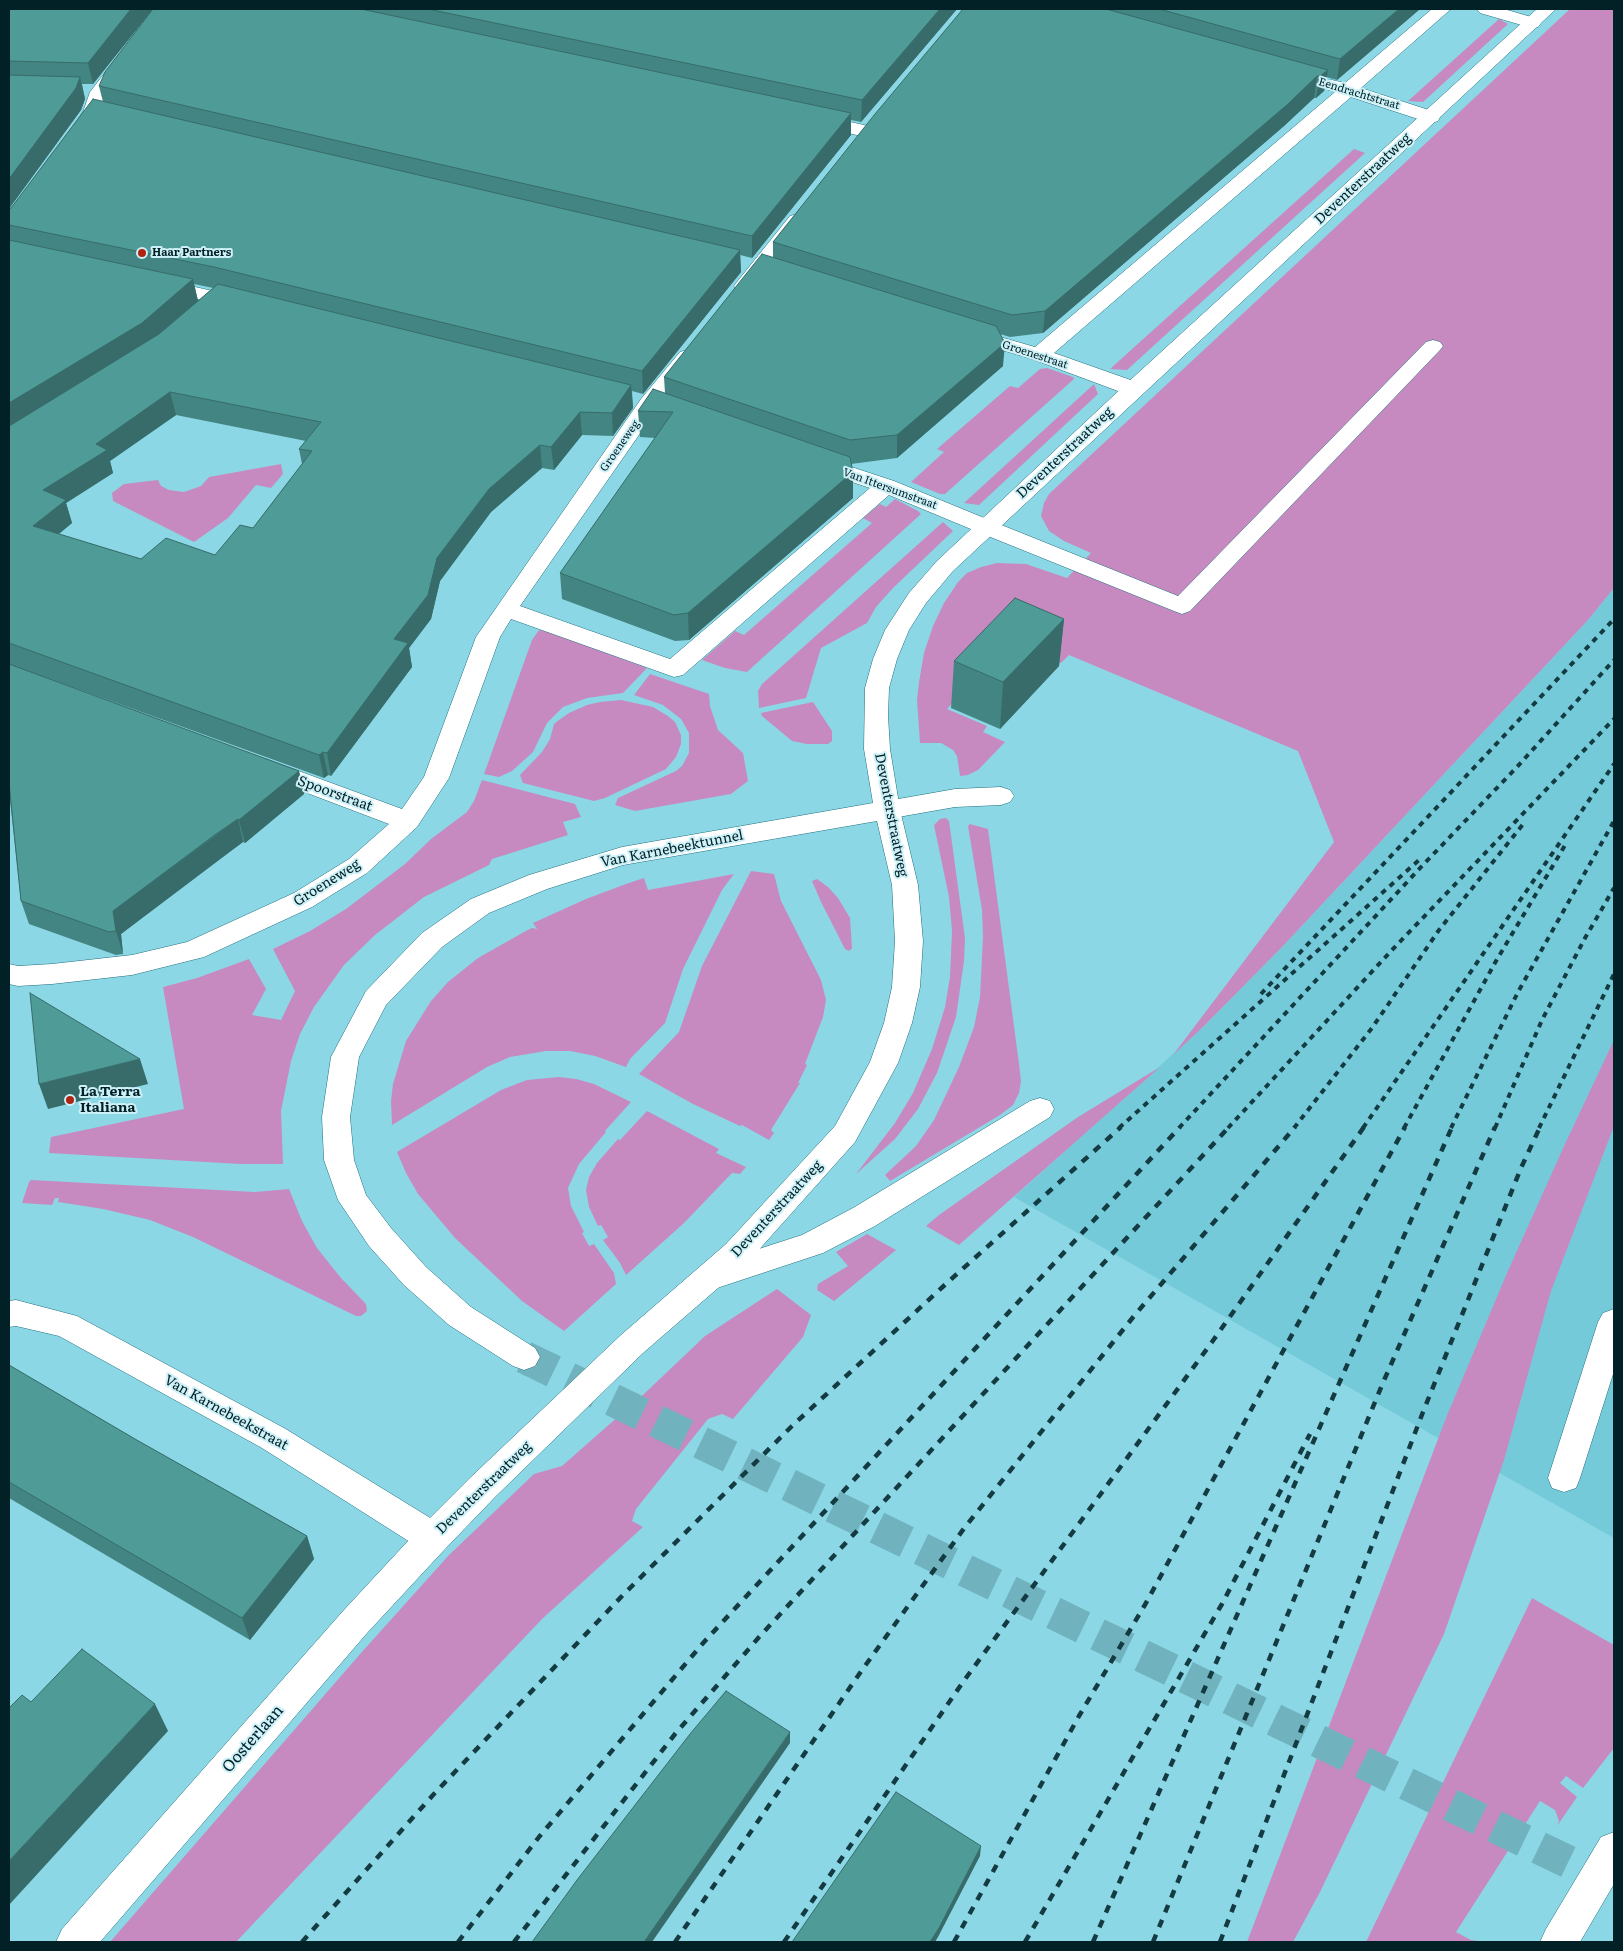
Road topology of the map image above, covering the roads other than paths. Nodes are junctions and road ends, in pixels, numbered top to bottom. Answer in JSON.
{"nodes":[{"id":1,"x":162,"y":9,"type":"edge"},
{"id":2,"x":1442,"y":9,"type":"edge"},
{"id":3,"x":1486,"y":9,"type":"edge"},
{"id":4,"x":1547,"y":9,"type":"edge"},
{"id":5,"x":1532,"y":23,"type":"junction"},
{"id":6,"x":1317,"y":81,"type":"edge"},
{"id":7,"x":1347,"y":90,"type":"junction"},
{"id":8,"x":92,"y":112,"type":"junction"},
{"id":9,"x":800,"y":116,"type":"edge"},
{"id":10,"x":880,"y":116,"type":"edge"},
{"id":11,"x":1430,"y":116,"type":"junction"},
{"id":12,"x":111,"y":117,"type":"edge"},
{"id":13,"x":70,"y":142,"type":"edge"},
{"id":14,"x":806,"y":207,"type":"edge"},
{"id":15,"x":142,"y":281,"type":"edge"},
{"id":16,"x":218,"y":297,"type":"junction"},
{"id":17,"x":730,"y":304,"type":"edge"},
{"id":18,"x":256,"y":307,"type":"edge"},
{"id":19,"x":197,"y":315,"type":"edge"},
{"id":20,"x":954,"y":329,"type":"edge"},
{"id":21,"x":701,"y":339,"type":"edge"},
{"id":22,"x":1433,"y":346,"type":"dead end"},
{"id":23,"x":1039,"y":355,"type":"junction"},
{"id":24,"x":1134,"y":389,"type":"junction"},
{"id":25,"x":794,"y":455,"type":"edge"},
{"id":26,"x":886,"y":486,"type":"junction"},
{"id":27,"x":986,"y":527,"type":"junction"},
{"id":28,"x":506,"y":609,"type":"junction"},
{"id":29,"x":249,"y":762,"type":"edge"},
{"id":30,"x":1001,"y":796,"type":"dead end"},
{"id":31,"x":887,"y":810,"type":"junction"},
{"id":32,"x":408,"y":821,"type":"junction"},
{"id":33,"x":9,"y":974,"type":"edge"},
{"id":34,"x":1040,"y":1109,"type":"dead end"},
{"id":35,"x":711,"y":1277,"type":"junction"},
{"id":36,"x":9,"y":1314,"type":"edge"},
{"id":37,"x":1614,"y":1322,"type":"edge"},
{"id":38,"x":524,"y":1357,"type":"tunnel mouth"},
{"id":39,"x":1564,"y":1478,"type":"dead end"},
{"id":40,"x":433,"y":1538,"type":"junction"},
{"id":41,"x":1614,"y":1850,"type":"edge"},
{"id":42,"x":74,"y":1942,"type":"edge"},
{"id":43,"x":1559,"y":1942,"type":"edge"}],
"edges":[{"from":1,"to":8,"type":"street"},
{"from":2,"to":7,"type":"street"},
{"from":3,"to":5,"type":"street"},
{"from":4,"to":5,"type":"street","name":"Deventerstraatweg"},
{"from":5,"to":11,"type":"street","name":"Deventerstraatweg"},
{"from":6,"to":7,"type":"street","name":"Eendrachtstraat"},
{"from":7,"to":11,"type":"street","name":"Eendrachtstraat"},
{"from":7,"to":23,"type":"street"},
{"from":8,"to":12,"type":"street"},
{"from":8,"to":13,"type":"street"},
{"from":9,"to":10,"type":"street"},
{"from":11,"to":24,"type":"street","name":"Deventerstraatweg"},
{"from":14,"to":17,"type":"street"},
{"from":15,"to":16,"type":"street"},
{"from":16,"to":18,"type":"street"},
{"from":16,"to":19,"type":"street"},
{"from":20,"to":23,"type":"street","name":"Groenestraat"},
{"from":21,"to":28,"type":"street","name":"Groeneweg"},
{"from":22,"to":27,"type":"street","name":"Van Ittersumstraat"},
{"from":23,"to":24,"type":"street","name":"Groenestraat"},
{"from":24,"to":27,"type":"street","name":"Deventerstraatweg"},
{"from":25,"to":26,"type":"street","name":"Van Ittersumstraat"},
{"from":26,"to":27,"type":"street","name":"Van Ittersumstraat"},
{"from":26,"to":28,"type":"street"},
{"from":27,"to":31,"type":"street","name":"Deventerstraatweg"},
{"from":28,"to":32,"type":"street","name":"Groeneweg"},
{"from":29,"to":32,"type":"street","name":"Spoorstraat"},
{"from":30,"to":31,"type":"street","name":"Van Karnebeektunnel"},
{"from":31,"to":35,"type":"street","name":"Deventerstraatweg"},
{"from":31,"to":38,"type":"street","name":"Van Karnebeektunnel"},
{"from":32,"to":33,"type":"street","name":"Groeneweg"},
{"from":34,"to":35,"type":"street"},
{"from":35,"to":40,"type":"street","name":"Deventerstraatweg"},
{"from":36,"to":40,"type":"street","name":"Van Karnebeekstraat"},
{"from":37,"to":39,"type":"street"},
{"from":40,"to":42,"type":"street","name":"Oosterlaan"},
{"from":41,"to":43,"type":"street"}]}
